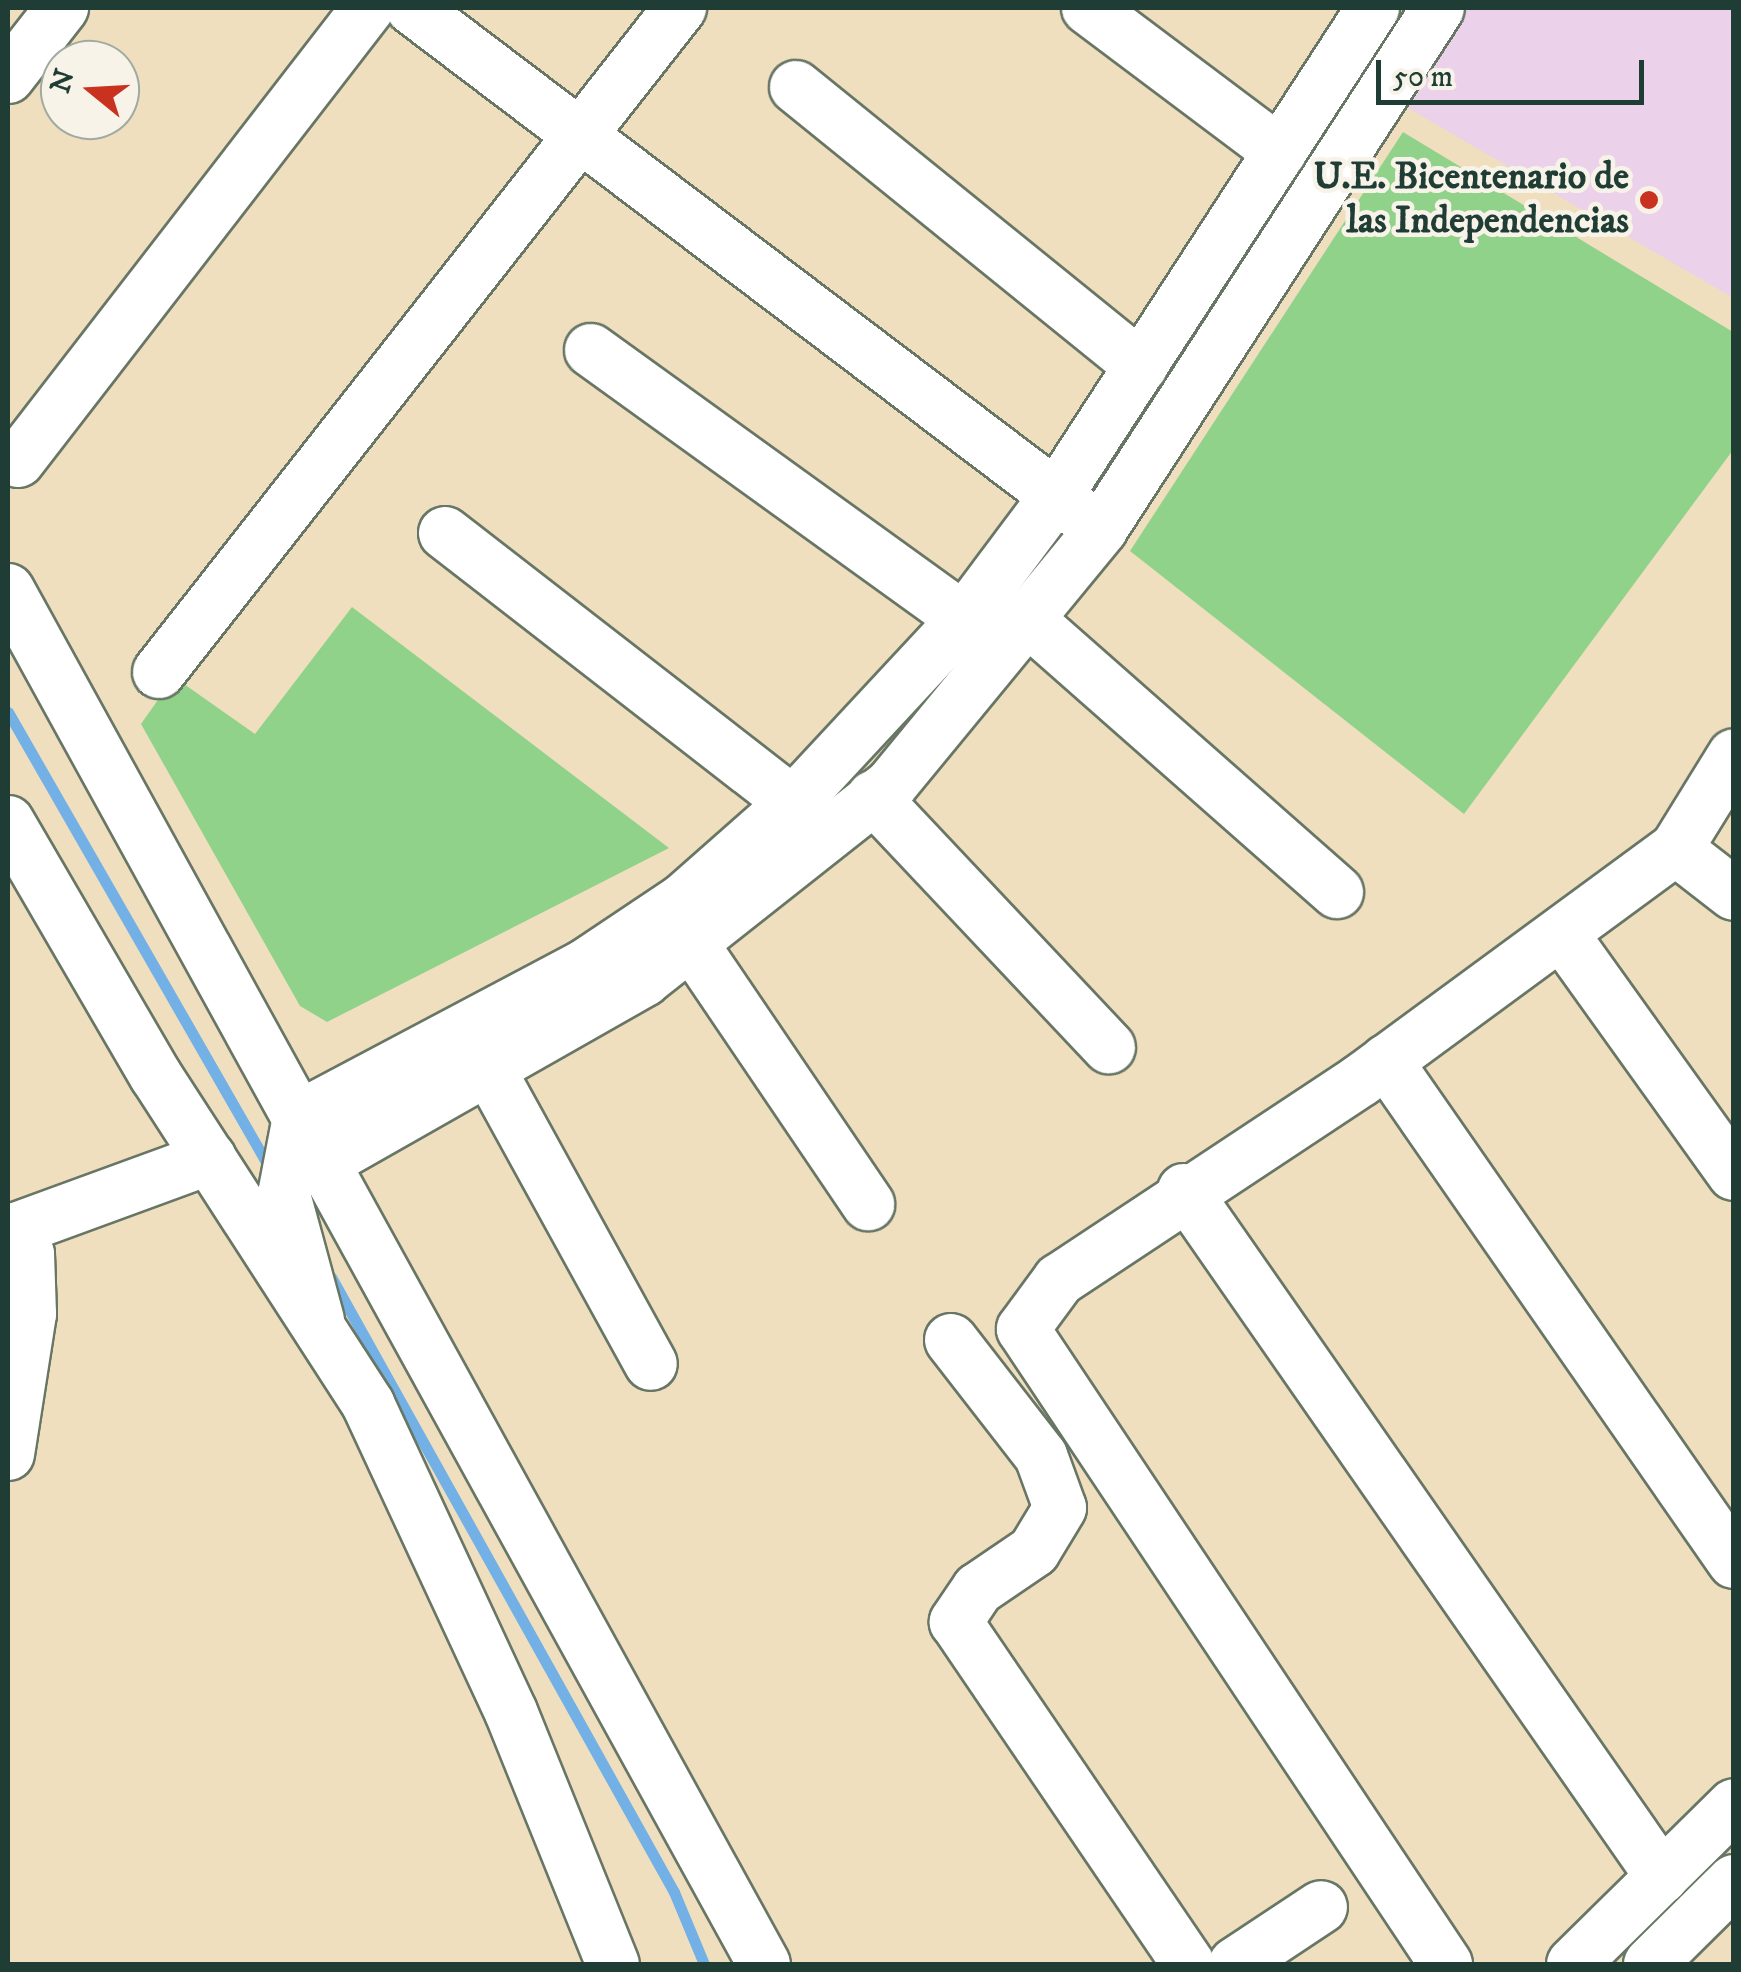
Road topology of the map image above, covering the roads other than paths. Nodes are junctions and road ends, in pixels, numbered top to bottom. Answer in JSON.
{"nodes":[{"id":1,"x":62,"y":8,"type":"edge"},
{"id":2,"x":368,"y":8,"type":"edge"},
{"id":3,"x":412,"y":8,"type":"edge"},
{"id":4,"x":680,"y":8,"type":"edge"},
{"id":5,"x":1088,"y":8,"type":"edge"},
{"id":6,"x":1373,"y":8,"type":"edge"},
{"id":7,"x":1438,"y":8,"type":"edge"},
{"id":8,"x":8,"y":78,"type":"edge"},
{"id":9,"x":796,"y":87,"type":"dead end"},
{"id":10,"x":585,"y":130,"type":"junction"},
{"id":11,"x":1280,"y":152,"type":"junction"},
{"id":12,"x":591,"y":350,"type":"dead end"},
{"id":13,"x":1141,"y":366,"type":"junction"},
{"id":14,"x":18,"y":461,"type":"dead end"},
{"id":15,"x":1056,"y":496,"type":"junction"},
{"id":16,"x":1101,"y":529,"type":"junction"},
{"id":17,"x":445,"y":533,"type":"dead end"},
{"id":18,"x":8,"y":590,"type":"edge"},
{"id":19,"x":1025,"y":617,"type":"junction"},
{"id":20,"x":964,"y":619,"type":"junction"},
{"id":21,"x":159,"y":672,"type":"dead end"},
{"id":22,"x":1734,"y":755,"type":"edge"},
{"id":23,"x":873,"y":797,"type":"junction"},
{"id":24,"x":793,"y":802,"type":"junction"},
{"id":25,"x":8,"y":822,"type":"edge"},
{"id":26,"x":1676,"y":850,"type":"junction"},
{"id":27,"x":1337,"y":892,"type":"dead end"},
{"id":28,"x":1734,"y":894,"type":"edge"},
{"id":29,"x":1562,"y":934,"type":"junction"},
{"id":30,"x":690,"y":941,"type":"junction"},
{"id":31,"x":1109,"y":1048,"type":"dead end"},
{"id":32,"x":1386,"y":1061,"type":"junction"},
{"id":33,"x":486,"y":1064,"type":"junction"},
{"id":34,"x":300,"y":1116,"type":"junction"},
{"id":35,"x":210,"y":1158,"type":"junction"},
{"id":36,"x":326,"y":1161,"type":"junction"},
{"id":37,"x":1734,"y":1174,"type":"edge"},
{"id":38,"x":1184,"y":1190,"type":"junction"},
{"id":39,"x":868,"y":1204,"type":"dead end"},
{"id":40,"x":10,"y":1231,"type":"edge"},
{"id":41,"x":318,"y":1320,"type":"junction"},
{"id":42,"x":951,"y":1340,"type":"dead end"},
{"id":43,"x":651,"y":1364,"type":"dead end"},
{"id":44,"x":8,"y":1454,"type":"edge"},
{"id":45,"x":1734,"y":1562,"type":"edge"},
{"id":46,"x":1734,"y":1806,"type":"edge"},
{"id":47,"x":1673,"y":1866,"type":"junction"},
{"id":48,"x":1728,"y":1886,"type":"edge"},
{"id":49,"x":1321,"y":1908,"type":"dead end"},
{"id":50,"x":613,"y":1964,"type":"edge"},
{"id":51,"x":764,"y":1964,"type":"edge"},
{"id":52,"x":1188,"y":1964,"type":"edge"},
{"id":53,"x":1235,"y":1964,"type":"edge"},
{"id":54,"x":1446,"y":1964,"type":"edge"},
{"id":55,"x":1572,"y":1964,"type":"edge"},
{"id":56,"x":1650,"y":1964,"type":"edge"}],
"edges":[{"from":1,"to":8,"type":"street"},
{"from":2,"to":14,"type":"street"},
{"from":3,"to":10,"type":"street"},
{"from":4,"to":10,"type":"street"},
{"from":5,"to":11,"type":"street"},
{"from":6,"to":11,"type":"street"},
{"from":7,"to":16,"type":"street"},
{"from":9,"to":13,"type":"street"},
{"from":10,"to":15,"type":"street"},
{"from":10,"to":21,"type":"street"},
{"from":11,"to":13,"type":"street"},
{"from":12,"to":20,"type":"street"},
{"from":13,"to":15,"type":"street"},
{"from":15,"to":16,"type":"street"},
{"from":15,"to":20,"type":"street"},
{"from":16,"to":19,"type":"street"},
{"from":17,"to":24,"type":"street"},
{"from":18,"to":34,"type":"street"},
{"from":19,"to":23,"type":"street"},
{"from":19,"to":27,"type":"street"},
{"from":20,"to":24,"type":"street"},
{"from":22,"to":26,"type":"street"},
{"from":23,"to":30,"type":"street"},
{"from":23,"to":31,"type":"street"},
{"from":24,"to":34,"type":"street"},
{"from":25,"to":35,"type":"street"},
{"from":26,"to":28,"type":"street"},
{"from":26,"to":29,"type":"street"},
{"from":29,"to":32,"type":"street"},
{"from":29,"to":37,"type":"street"},
{"from":30,"to":33,"type":"street"},
{"from":30,"to":39,"type":"street"},
{"from":32,"to":38,"type":"street"},
{"from":32,"to":45,"type":"street"},
{"from":33,"to":36,"type":"street"},
{"from":33,"to":43,"type":"street"},
{"from":34,"to":36,"type":"street"},
{"from":34,"to":41,"type":"street"},
{"from":35,"to":40,"type":"street"},
{"from":35,"to":41,"type":"street"},
{"from":36,"to":51,"type":"street"},
{"from":38,"to":47,"type":"street"},
{"from":38,"to":54,"type":"street"},
{"from":40,"to":44,"type":"street"},
{"from":41,"to":50,"type":"street"},
{"from":42,"to":52,"type":"street"},
{"from":46,"to":47,"type":"street"},
{"from":47,"to":48,"type":"street"},
{"from":47,"to":55,"type":"street"},
{"from":48,"to":56,"type":"street"},
{"from":49,"to":53,"type":"street"}]}
